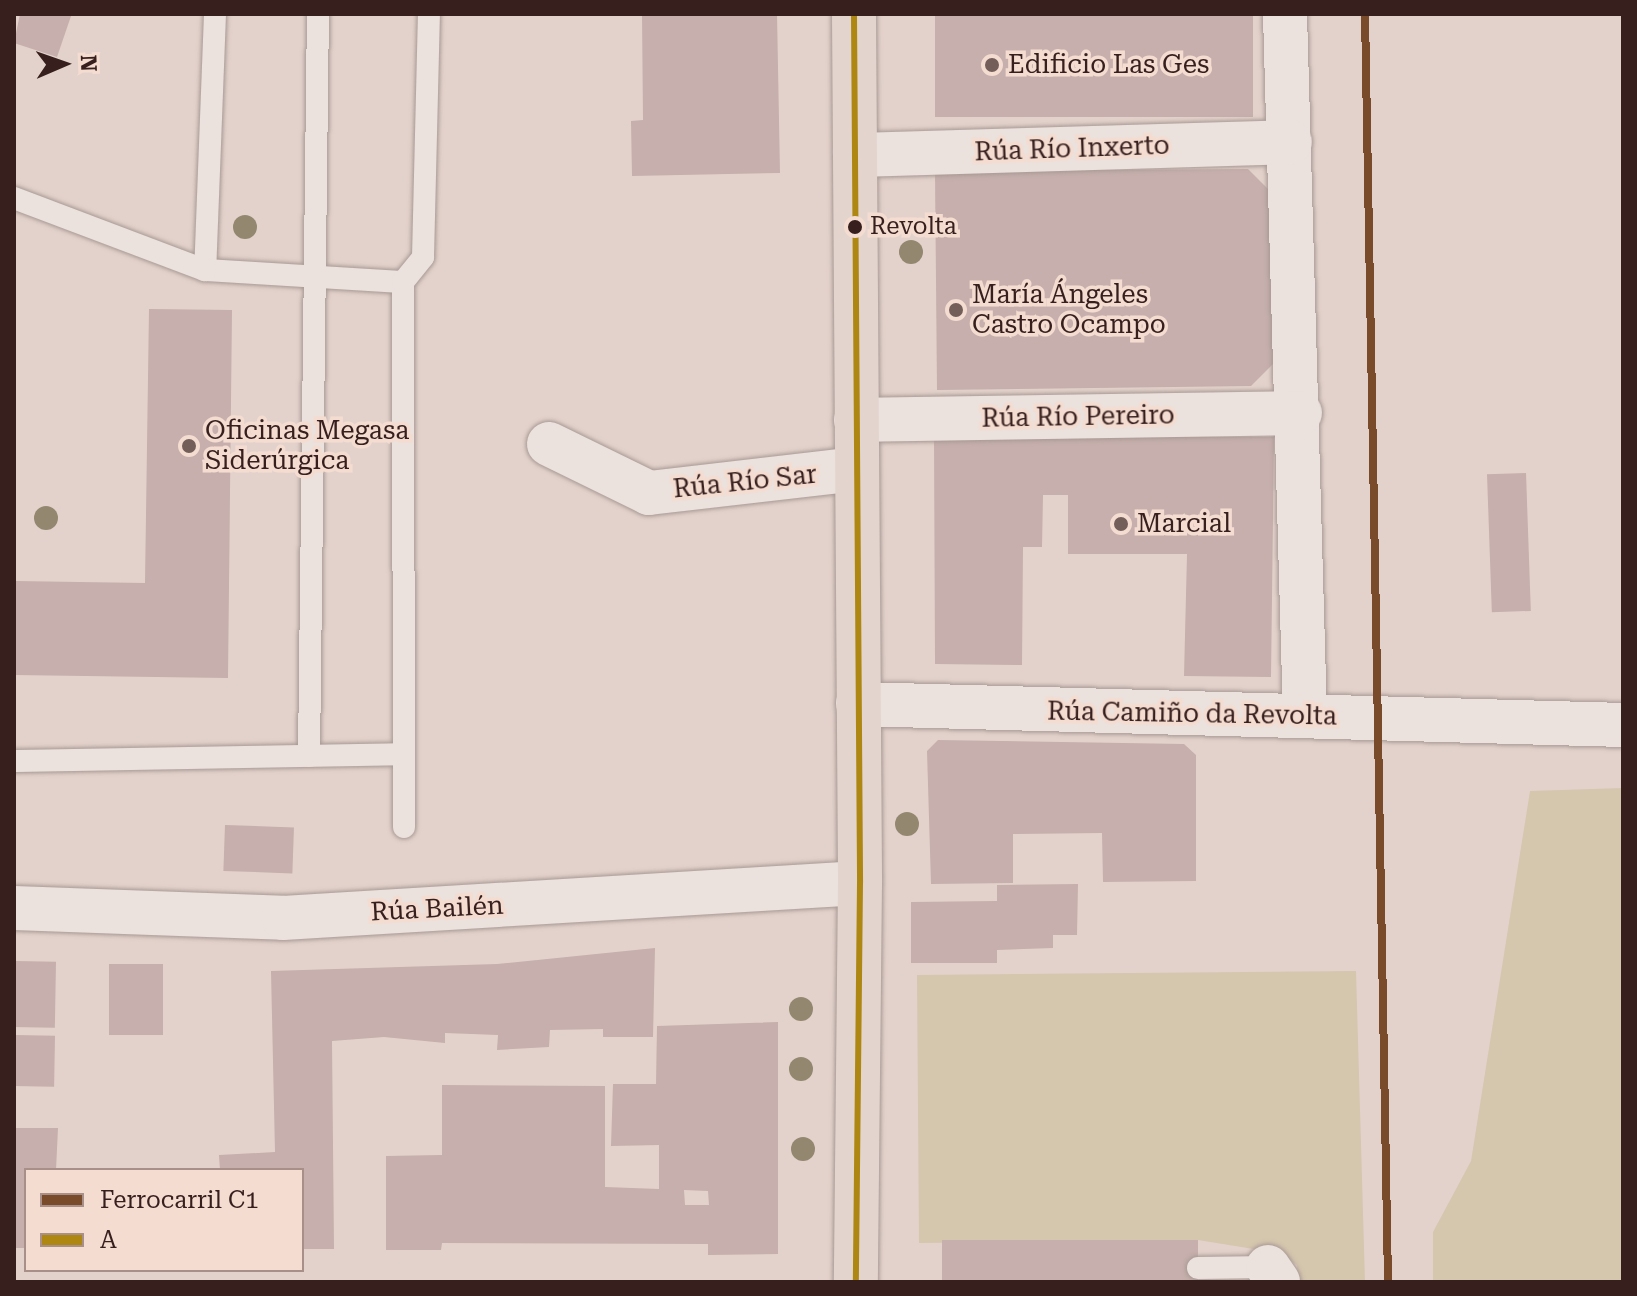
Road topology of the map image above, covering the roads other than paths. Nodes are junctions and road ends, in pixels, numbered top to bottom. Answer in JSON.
{"nodes":[{"id":1,"x":215,"y":14,"type":"edge"},
{"id":2,"x":318,"y":14,"type":"edge"},
{"id":3,"x":429,"y":14,"type":"edge"},
{"id":4,"x":854,"y":14,"type":"edge"},
{"id":5,"x":1285,"y":14,"type":"edge"},
{"id":6,"x":1290,"y":142,"type":"junction"},
{"id":7,"x":855,"y":155,"type":"junction"},
{"id":8,"x":14,"y":198,"type":"edge"},
{"id":9,"x":205,"y":270,"type":"junction"},
{"id":10,"x":315,"y":275,"type":"junction"},
{"id":11,"x":403,"y":282,"type":"junction"},
{"id":12,"x":1300,"y":413,"type":"junction"},
{"id":13,"x":856,"y":420,"type":"junction"},
{"id":14,"x":549,"y":444,"type":"dead end"},
{"id":15,"x":856,"y":469,"type":"junction"},
{"id":16,"x":858,"y":704,"type":"junction"},
{"id":17,"x":1305,"y":716,"type":"junction"},
{"id":18,"x":1623,"y":725,"type":"edge"},
{"id":19,"x":404,"y":754,"type":"junction"},
{"id":20,"x":309,"y":756,"type":"junction"},
{"id":21,"x":14,"y":761,"type":"edge"},
{"id":22,"x":404,"y":827,"type":"dead end"},
{"id":23,"x":860,"y":883,"type":"junction"},
{"id":24,"x":14,"y":908,"type":"edge"},
{"id":25,"x":1198,"y":1268,"type":"dead end"},
{"id":26,"x":1273,"y":1274,"type":"edge"},
{"id":27,"x":856,"y":1282,"type":"edge"}],
"edges":[{"from":1,"to":9,"type":"lane"},
{"from":2,"to":10,"type":"lane"},
{"from":3,"to":11,"type":"lane"},
{"from":4,"to":7,"type":"main road"},
{"from":5,"to":6,"type":"street"},
{"from":6,"to":7,"type":"street","name":"Rúa Río Inxerto"},
{"from":6,"to":12,"type":"street"},
{"from":7,"to":13,"type":"main road"},
{"from":8,"to":9,"type":"lane"},
{"from":9,"to":10,"type":"lane"},
{"from":10,"to":11,"type":"lane"},
{"from":10,"to":20,"type":"lane"},
{"from":11,"to":19,"type":"lane"},
{"from":12,"to":13,"type":"street","name":"Rúa Río Pereiro"},
{"from":12,"to":17,"type":"street"},
{"from":13,"to":15,"type":"main road"},
{"from":14,"to":15,"type":"street","name":"Rúa Río Sar"},
{"from":15,"to":16,"type":"main road"},
{"from":16,"to":17,"type":"street","name":"Rúa Camiño da Revolta"},
{"from":16,"to":23,"type":"main road"},
{"from":17,"to":18,"type":"street","name":"Rúa Camiño da Revolta"},
{"from":19,"to":20,"type":"lane"},
{"from":19,"to":22,"type":"lane"},
{"from":20,"to":21,"type":"lane"},
{"from":23,"to":24,"type":"street","name":"Rúa Bailén"},
{"from":23,"to":27,"type":"main road"},
{"from":25,"to":26,"type":"lane"}]}
